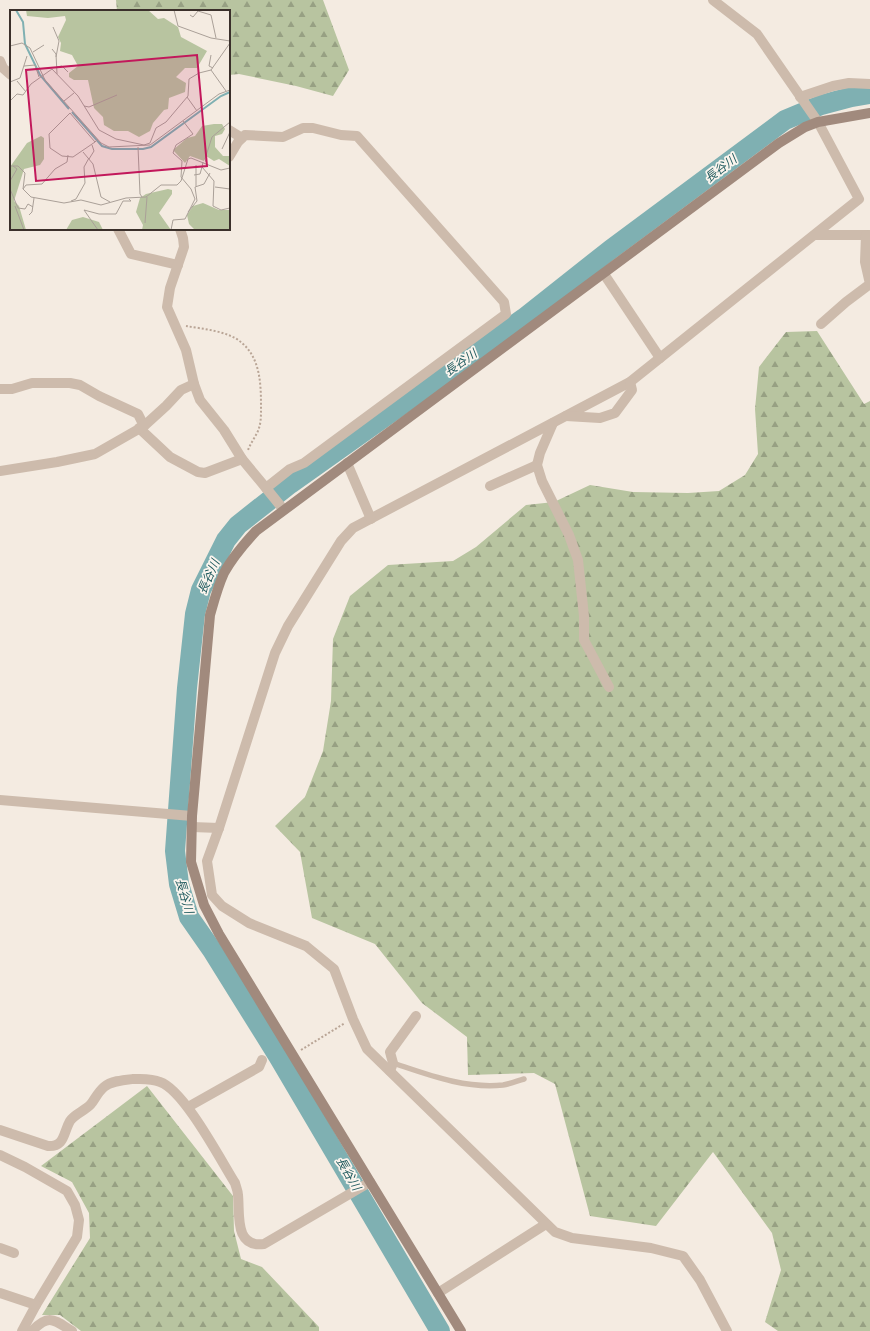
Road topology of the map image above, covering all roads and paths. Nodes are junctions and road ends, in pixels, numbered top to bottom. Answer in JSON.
{"nodes":[{"id":1,"x":714,"y":0,"type":"edge"},
{"id":2,"x":0,"y":61,"type":"edge"},
{"id":3,"x":10,"y":74,"type":"edge"},
{"id":4,"x":870,"y":84,"type":"edge"},
{"id":5,"x":800,"y":97,"type":"junction"},
{"id":6,"x":870,"y":113,"type":"edge"},
{"id":7,"x":818,"y":122,"type":"junction"},
{"id":8,"x":230,"y":131,"type":"edge"},
{"id":9,"x":242,"y":138,"type":"junction"},
{"id":10,"x":230,"y":155,"type":"edge"},
{"id":11,"x":119,"y":230,"type":"edge"},
{"id":12,"x":180,"y":230,"type":"edge"},
{"id":13,"x":815,"y":235,"type":"junction"},
{"id":14,"x":868,"y":235,"type":"edge"},
{"id":15,"x":178,"y":265,"type":"junction"},
{"id":16,"x":604,"y":274,"type":"junction"},
{"id":17,"x":174,"y":323,"type":"junction"},
{"id":18,"x":821,"y":324,"type":"dead end"},
{"id":19,"x":660,"y":358,"type":"junction"},
{"id":20,"x":630,"y":382,"type":"junction"},
{"id":21,"x":194,"y":384,"type":"junction"},
{"id":22,"x":0,"y":389,"type":"edge"},
{"id":23,"x":565,"y":416,"type":"junction"},
{"id":24,"x":553,"y":423,"type":"junction"},
{"id":25,"x":142,"y":427,"type":"junction"},
{"id":26,"x":243,"y":461,"type":"junction"},
{"id":27,"x":347,"y":463,"type":"junction"},
{"id":28,"x":537,"y":465,"type":"junction"},
{"id":29,"x":0,"y":471,"type":"edge"},
{"id":30,"x":490,"y":486,"type":"dead end"},
{"id":31,"x":266,"y":488,"type":"junction"},
{"id":32,"x":283,"y":509,"type":"junction"},
{"id":33,"x":371,"y":519,"type":"junction"},
{"id":34,"x":609,"y":687,"type":"dead end"},
{"id":35,"x":0,"y":800,"type":"edge"},
{"id":36,"x":192,"y":816,"type":"junction"},
{"id":37,"x":192,"y":827,"type":"junction"},
{"id":38,"x":219,"y":828,"type":"junction"},
{"id":39,"x":416,"y":1016,"type":"dead end"},
{"id":40,"x":353,"y":1018,"type":"junction"},
{"id":41,"x":293,"y":1055,"type":"junction"},
{"id":42,"x":262,"y":1060,"type":"dead end"},
{"id":43,"x":391,"y":1067,"type":"junction"},
{"id":44,"x":524,"y":1079,"type":"dead end"},
{"id":45,"x":188,"y":1107,"type":"junction"},
{"id":46,"x":0,"y":1130,"type":"edge"},
{"id":47,"x":0,"y":1155,"type":"edge"},
{"id":48,"x":370,"y":1182,"type":"junction"},
{"id":49,"x":546,"y":1224,"type":"junction"},
{"id":50,"x":0,"y":1248,"type":"edge"},
{"id":51,"x":14,"y":1253,"type":"dead end"},
{"id":52,"x":0,"y":1293,"type":"edge"},
{"id":53,"x":438,"y":1293,"type":"junction"},
{"id":54,"x":36,"y":1305,"type":"junction"},
{"id":55,"x":22,"y":1331,"type":"edge"},
{"id":56,"x":32,"y":1331,"type":"edge"},
{"id":57,"x":72,"y":1331,"type":"edge"},
{"id":58,"x":461,"y":1331,"type":"edge"},
{"id":59,"x":727,"y":1331,"type":"edge"}],
"edges":[{"from":1,"to":5,"type":"street"},
{"from":2,"to":3,"type":"street"},
{"from":4,"to":5,"type":"street"},
{"from":5,"to":7,"type":"street"},
{"from":6,"to":7,"type":"street"},
{"from":7,"to":13,"type":"street"},
{"from":7,"to":16,"type":"street"},
{"from":8,"to":9,"type":"street"},
{"from":9,"to":10,"type":"street"},
{"from":9,"to":31,"type":"street"},
{"from":11,"to":15,"type":"street"},
{"from":12,"to":15,"type":"street"},
{"from":13,"to":14,"type":"street"},
{"from":13,"to":19,"type":"street"},
{"from":14,"to":18,"type":"street"},
{"from":15,"to":17,"type":"street"},
{"from":16,"to":19,"type":"street"},
{"from":16,"to":27,"type":"street"},
{"from":17,"to":21,"type":"street"},
{"from":17,"to":26,"type":"path"},
{"from":19,"to":20,"type":"street"},
{"from":20,"to":23,"type":"street"},
{"from":20,"to":23,"type":"street"},
{"from":21,"to":25,"type":"street"},
{"from":21,"to":26,"type":"street"},
{"from":22,"to":25,"type":"street"},
{"from":23,"to":24,"type":"street"},
{"from":24,"to":28,"type":"street"},
{"from":24,"to":33,"type":"street"},
{"from":25,"to":26,"type":"street"},
{"from":25,"to":29,"type":"street"},
{"from":26,"to":31,"type":"street"},
{"from":27,"to":32,"type":"street"},
{"from":27,"to":33,"type":"street"},
{"from":28,"to":30,"type":"street"},
{"from":28,"to":34,"type":"street"},
{"from":31,"to":32,"type":"street"},
{"from":32,"to":36,"type":"street"},
{"from":33,"to":38,"type":"street"},
{"from":35,"to":36,"type":"street"},
{"from":36,"to":37,"type":"street"},
{"from":37,"to":38,"type":"street"},
{"from":37,"to":41,"type":"street"},
{"from":38,"to":40,"type":"street"},
{"from":39,"to":43,"type":"street"},
{"from":40,"to":41,"type":"path"},
{"from":40,"to":43,"type":"street"},
{"from":41,"to":48,"type":"street"},
{"from":42,"to":45,"type":"street"},
{"from":43,"to":44,"type":"lane"},
{"from":43,"to":49,"type":"street"},
{"from":45,"to":46,"type":"street"},
{"from":45,"to":48,"type":"street"},
{"from":47,"to":54,"type":"street"},
{"from":48,"to":53,"type":"street"},
{"from":49,"to":53,"type":"street"},
{"from":49,"to":59,"type":"street"},
{"from":50,"to":51,"type":"street"},
{"from":52,"to":54,"type":"street"},
{"from":53,"to":58,"type":"street"},
{"from":54,"to":55,"type":"street"},
{"from":56,"to":57,"type":"street"}]}
